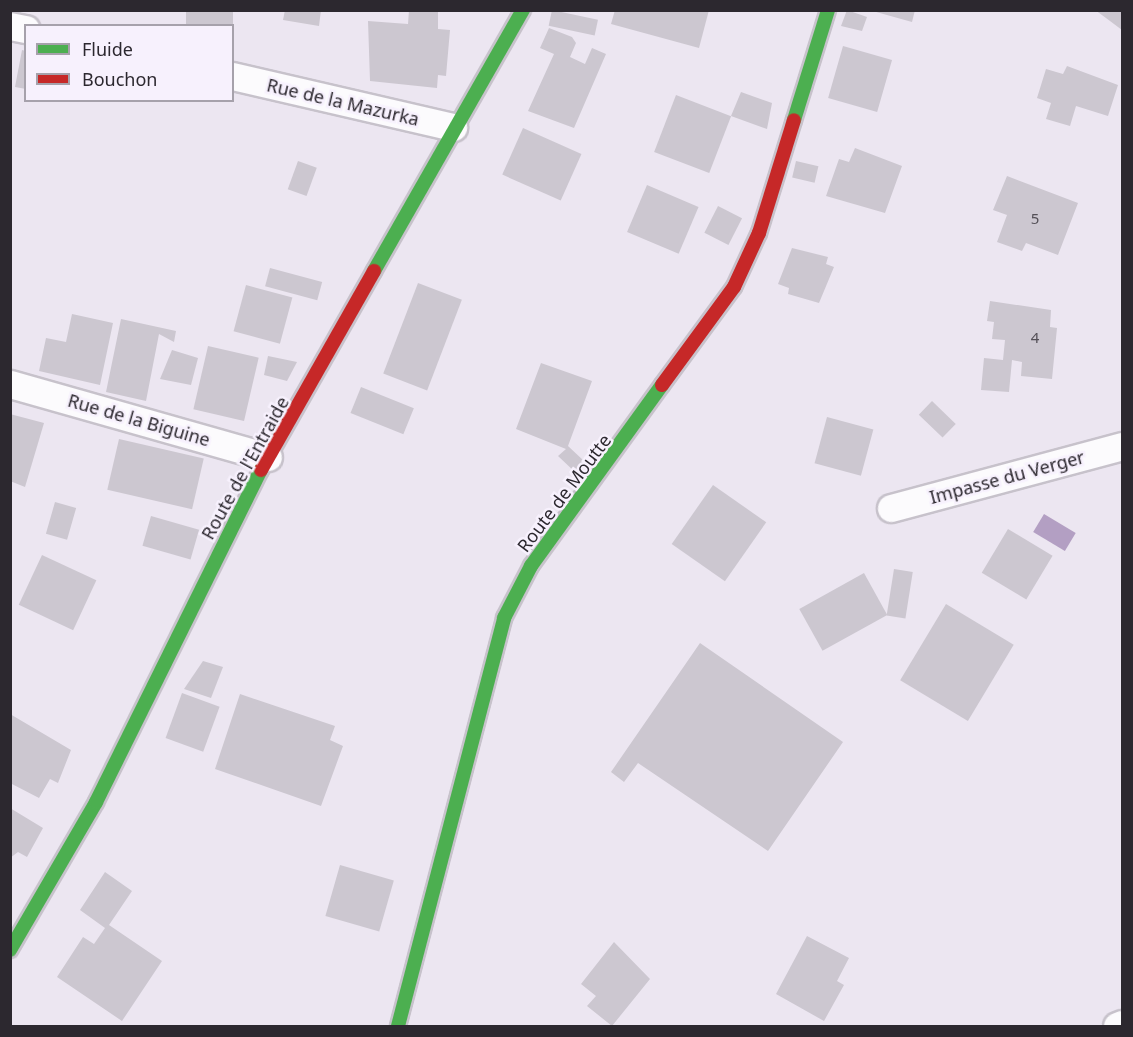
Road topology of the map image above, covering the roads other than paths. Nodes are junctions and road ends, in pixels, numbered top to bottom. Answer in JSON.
{"nodes":[{"id":1,"x":523,"y":10,"type":"edge"},
{"id":2,"x":828,"y":10,"type":"edge"},
{"id":3,"x":234,"y":76,"type":"edge"},
{"id":4,"x":453,"y":127,"type":"junction"},
{"id":5,"x":10,"y":384,"type":"edge"},
{"id":6,"x":1122,"y":446,"type":"edge"},
{"id":7,"x":268,"y":457,"type":"junction"},
{"id":8,"x":891,"y":508,"type":"dead end"},
{"id":9,"x":10,"y":950,"type":"edge"},
{"id":10,"x":1122,"y":1024,"type":"edge"},
{"id":11,"x":398,"y":1026,"type":"edge"},
{"id":12,"x":1117,"y":1026,"type":"edge"}],
"edges":[{"from":1,"to":4,"type":"main road","name":"Route de l'Entraide"},
{"from":2,"to":11,"type":"main road","name":"Route de Moutte"},
{"from":3,"to":4,"type":"street","name":"Rue de la Mazurka"},
{"from":4,"to":7,"type":"main road","name":"Route de l'Entraide"},
{"from":5,"to":7,"type":"street","name":"Rue de la Biguine"},
{"from":6,"to":8,"type":"street","name":"Impasse du Verger"},
{"from":7,"to":9,"type":"main road","name":"Route de l'Entraide"},
{"from":10,"to":12,"type":"street"}]}
